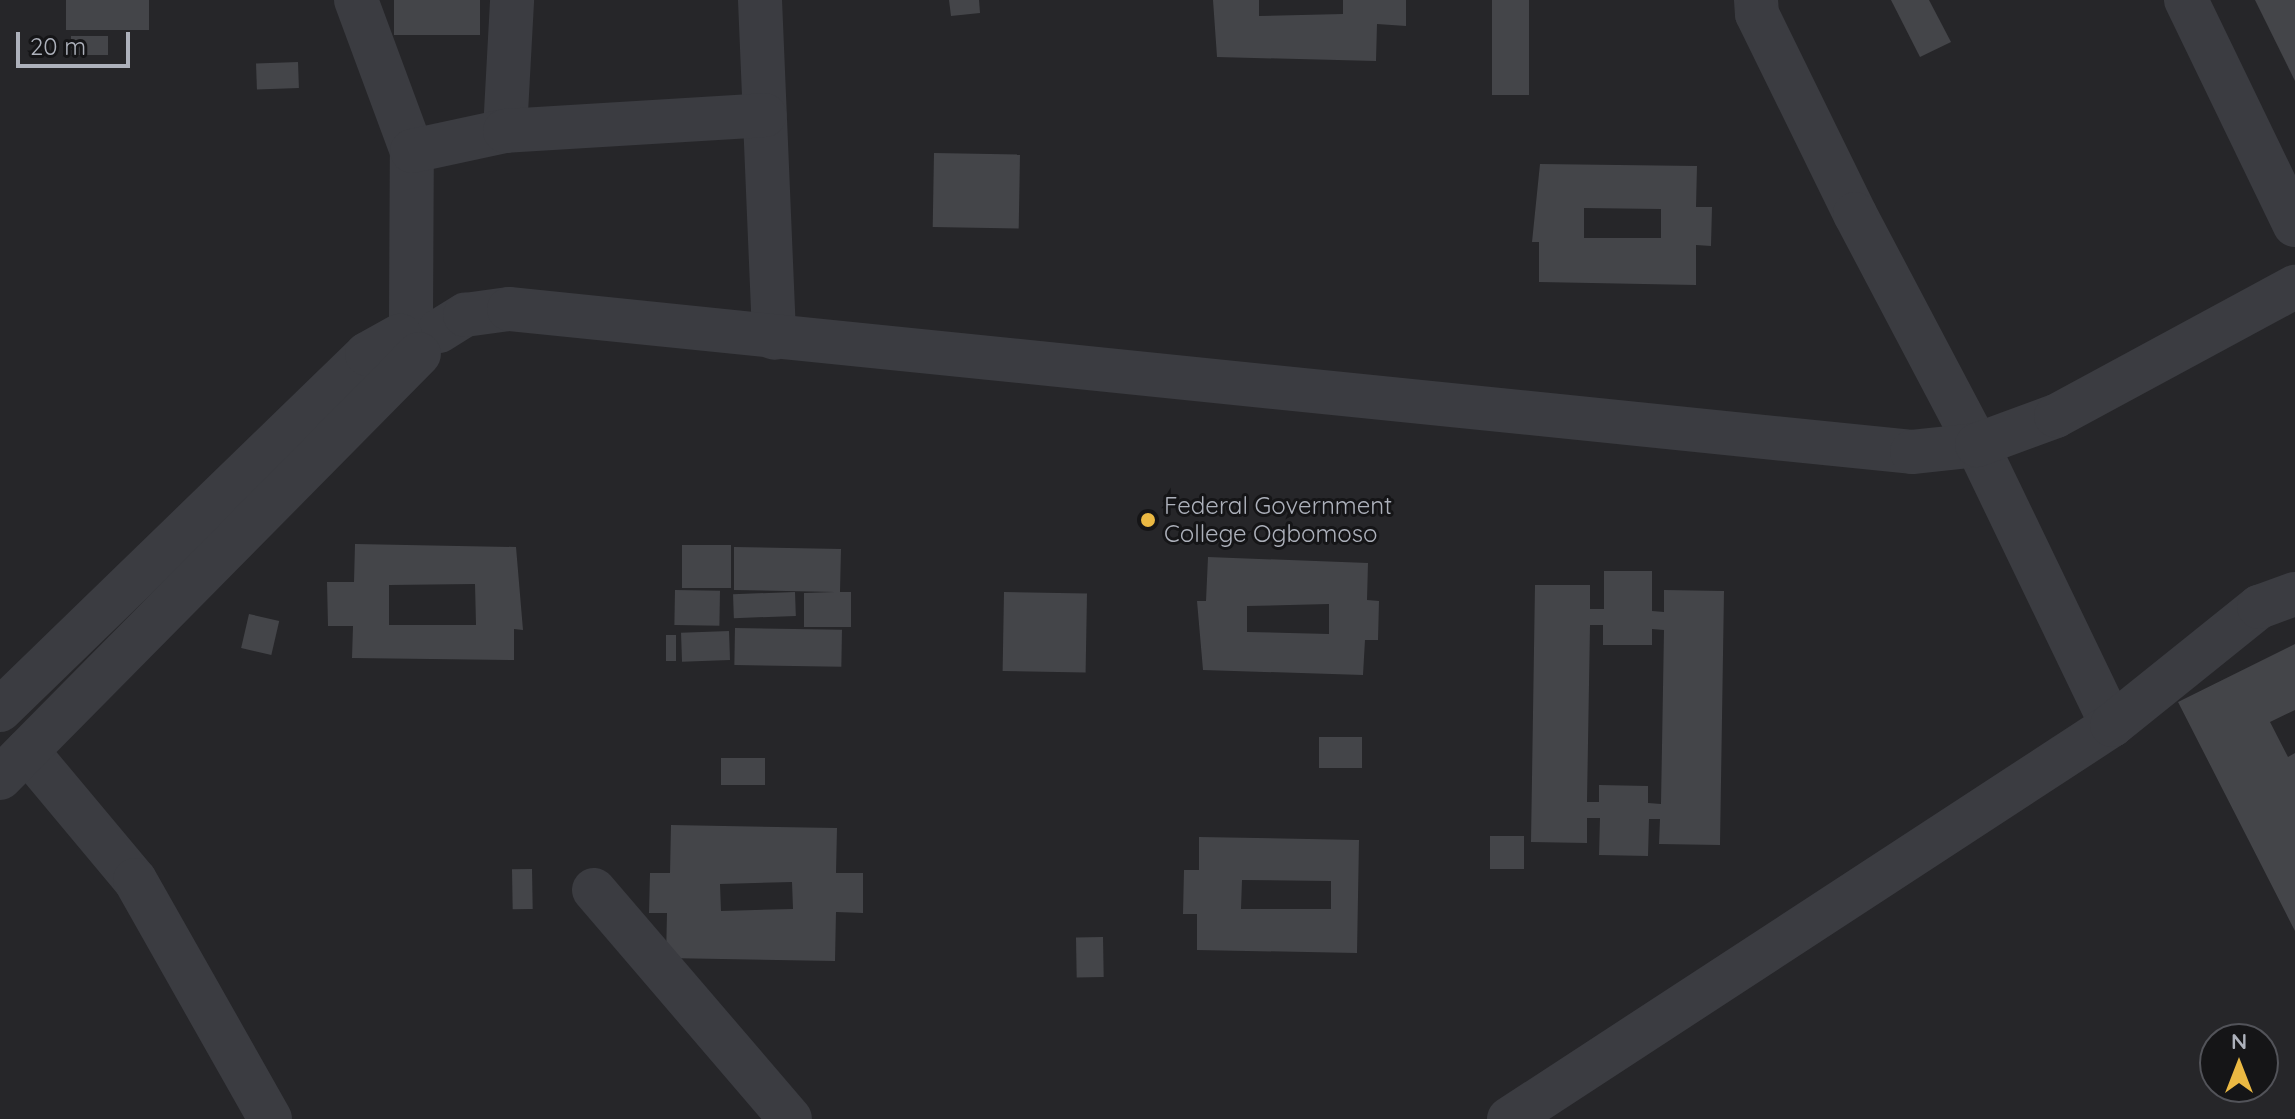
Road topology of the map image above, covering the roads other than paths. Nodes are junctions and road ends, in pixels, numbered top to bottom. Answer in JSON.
{"nodes":[{"id":1,"x":356,"y":0,"type":"edge"},
{"id":2,"x":512,"y":0,"type":"edge"},
{"id":3,"x":760,"y":0,"type":"edge"},
{"id":4,"x":1756,"y":0,"type":"edge"},
{"id":5,"x":2186,"y":0,"type":"edge"},
{"id":6,"x":765,"y":115,"type":"junction"},
{"id":7,"x":505,"y":131,"type":"junction"},
{"id":8,"x":412,"y":151,"type":"junction"},
{"id":9,"x":2295,"y":225,"type":"edge"},
{"id":10,"x":2295,"y":287,"type":"edge"},
{"id":11,"x":417,"y":334,"type":"junction"},
{"id":12,"x":774,"y":338,"type":"junction"},
{"id":13,"x":1977,"y":445,"type":"junction"},
{"id":14,"x":2295,"y":594,"type":"edge"},
{"id":15,"x":0,"y":710,"type":"edge"},
{"id":16,"x":2112,"y":725,"type":"junction"},
{"id":17,"x":14,"y":764,"type":"edge"},
{"id":18,"x":594,"y":890,"type":"dead end"},
{"id":19,"x":270,"y":1119,"type":"edge"},
{"id":20,"x":790,"y":1119,"type":"edge"},
{"id":21,"x":1509,"y":1119,"type":"edge"}],
"edges":[{"from":1,"to":8,"type":"street"},
{"from":2,"to":7,"type":"street"},
{"from":3,"to":6,"type":"street"},
{"from":4,"to":13,"type":"street"},
{"from":5,"to":9,"type":"street"},
{"from":6,"to":7,"type":"street"},
{"from":6,"to":12,"type":"street"},
{"from":7,"to":8,"type":"street"},
{"from":8,"to":11,"type":"street"},
{"from":10,"to":13,"type":"street"},
{"from":11,"to":12,"type":"street"},
{"from":11,"to":15,"type":"street"},
{"from":11,"to":17,"type":"street"},
{"from":12,"to":13,"type":"street"},
{"from":13,"to":16,"type":"street"},
{"from":14,"to":16,"type":"street"},
{"from":16,"to":21,"type":"street"},
{"from":17,"to":19,"type":"street"},
{"from":18,"to":20,"type":"street"}]}
